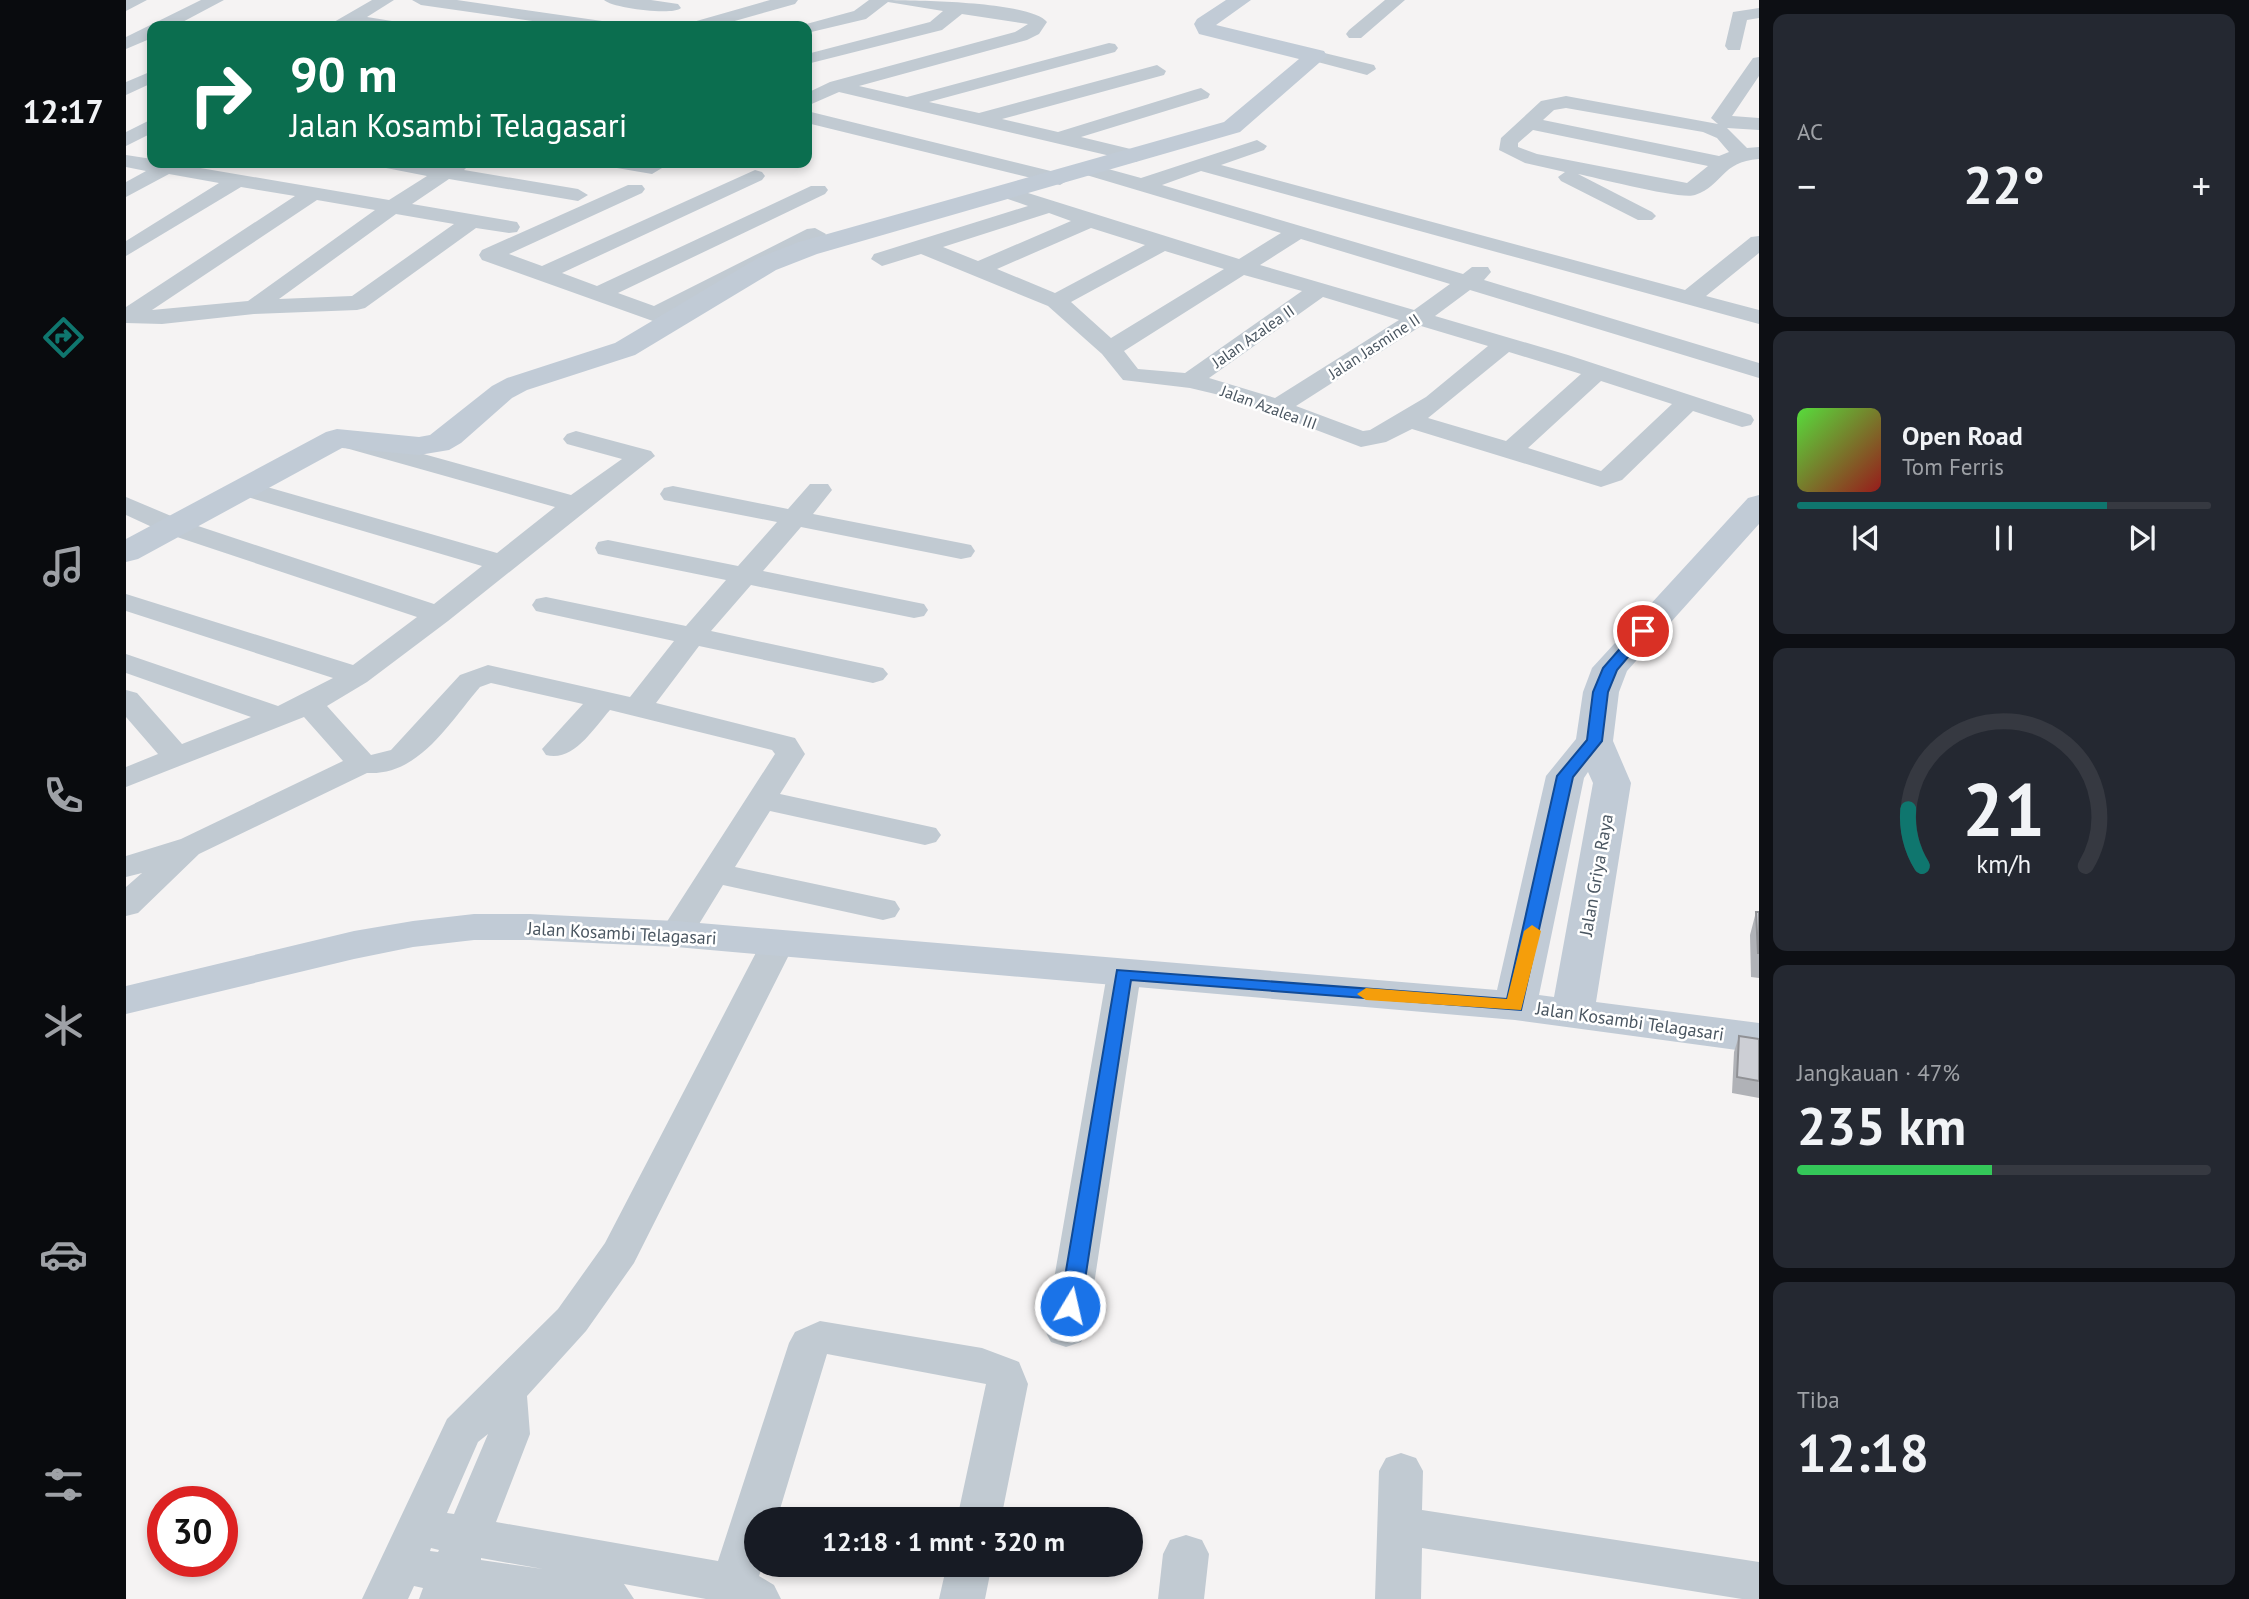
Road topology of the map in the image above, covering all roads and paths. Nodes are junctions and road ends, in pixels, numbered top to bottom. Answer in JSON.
{"nodes":[{"id":1,"x":138,"y":0,"type":"edge"},
{"id":2,"x":183,"y":0,"type":"edge"},
{"id":3,"x":384,"y":0,"type":"edge"},
{"id":4,"x":421,"y":0,"type":"edge"},
{"id":5,"x":613,"y":0,"type":"edge"},
{"id":6,"x":789,"y":0,"type":"edge"},
{"id":7,"x":880,"y":0,"type":"edge"},
{"id":8,"x":895,"y":0,"type":"edge"},
{"id":9,"x":1241,"y":0,"type":"edge"},
{"id":10,"x":1396,"y":0,"type":"edge"},
{"id":11,"x":211,"y":2,"type":"edge"},
{"id":12,"x":678,"y":4,"type":"edge"},
{"id":13,"x":126,"y":6,"type":"edge"},
{"id":14,"x":957,"y":9,"type":"junction"},
{"id":15,"x":1759,"y":13,"type":"edge"},
{"id":16,"x":654,"y":20,"type":"dead end"},
{"id":17,"x":172,"y":21,"type":"edge"},
{"id":18,"x":346,"y":21,"type":"edge"},
{"id":19,"x":567,"y":21,"type":"edge"},
{"id":20,"x":716,"y":21,"type":"edge"},
{"id":21,"x":812,"y":27,"type":"edge"},
{"id":22,"x":147,"y":34,"type":"edge"},
{"id":23,"x":1355,"y":34,"type":"dead end"},
{"id":24,"x":126,"y":44,"type":"edge"},
{"id":25,"x":1734,"y":46,"type":"dead end"},
{"id":26,"x":1109,"y":48,"type":"dead end"},
{"id":27,"x":1316,"y":56,"type":"junction"},
{"id":28,"x":812,"y":58,"type":"edge"},
{"id":29,"x":1759,"y":62,"type":"edge"},
{"id":30,"x":1367,"y":69,"type":"dead end"},
{"id":31,"x":1157,"y":71,"type":"dead end"},
{"id":32,"x":147,"y":78,"type":"edge"},
{"id":33,"x":1744,"y":83,"type":"junction"},
{"id":34,"x":837,"y":86,"type":"junction"},
{"id":35,"x":126,"y":89,"type":"edge"},
{"id":36,"x":1201,"y":94,"type":"dead end"},
{"id":37,"x":812,"y":98,"type":"edge"},
{"id":38,"x":908,"y":102,"type":"junction"},
{"id":39,"x":1759,"y":102,"type":"edge"},
{"id":40,"x":126,"y":117,"type":"edge"},
{"id":41,"x":812,"y":118,"type":"edge"},
{"id":42,"x":983,"y":118,"type":"junction"},
{"id":43,"x":147,"y":122,"type":"edge"},
{"id":44,"x":1528,"y":123,"type":"junction"},
{"id":45,"x":1759,"y":124,"type":"edge"},
{"id":46,"x":147,"y":126,"type":"edge"},
{"id":47,"x":1060,"y":137,"type":"junction"},
{"id":48,"x":126,"y":139,"type":"edge"},
{"id":49,"x":1257,"y":146,"type":"dead end"},
{"id":50,"x":1750,"y":154,"type":"edge"},
{"id":51,"x":1136,"y":156,"type":"junction"},
{"id":52,"x":1532,"y":159,"type":"junction"},
{"id":53,"x":126,"y":161,"type":"edge"},
{"id":54,"x":1720,"y":162,"type":"junction"},
{"id":55,"x":1200,"y":164,"type":"junction"},
{"id":56,"x":147,"y":165,"type":"edge"},
{"id":57,"x":165,"y":168,"type":"joint"},
{"id":58,"x":453,"y":168,"type":"edge"},
{"id":59,"x":1090,"y":170,"type":"junction"},
{"id":60,"x":755,"y":176,"type":"dead end"},
{"id":61,"x":1060,"y":179,"type":"junction"},
{"id":62,"x":238,"y":180,"type":"junction"},
{"id":63,"x":1141,"y":185,"type":"junction"},
{"id":64,"x":635,"y":189,"type":"dead end"},
{"id":65,"x":818,"y":190,"type":"dead end"},
{"id":66,"x":126,"y":191,"type":"edge"},
{"id":67,"x":1009,"y":193,"type":"junction"},
{"id":68,"x":312,"y":194,"type":"junction"},
{"id":69,"x":578,"y":195,"type":"dead end"},
{"id":70,"x":1048,"y":207,"type":"junction"},
{"id":71,"x":391,"y":208,"type":"junction"},
{"id":72,"x":1645,"y":216,"type":"dead end"},
{"id":73,"x":1090,"y":220,"type":"junction"},
{"id":74,"x":472,"y":221,"type":"junction"},
{"id":75,"x":509,"y":227,"type":"dead end"},
{"id":76,"x":1296,"y":233,"type":"junction"},
{"id":77,"x":1759,"y":242,"type":"edge"},
{"id":78,"x":1164,"y":243,"type":"junction"},
{"id":79,"x":924,"y":247,"type":"junction"},
{"id":80,"x":1513,"y":249,"type":"junction"},
{"id":81,"x":126,"y":250,"type":"edge"},
{"id":82,"x":882,"y":259,"type":"dead end"},
{"id":83,"x":1243,"y":267,"type":"junction"},
{"id":84,"x":979,"y":270,"type":"junction"},
{"id":85,"x":543,"y":274,"type":"junction"},
{"id":86,"x":1467,"y":281,"type":"junction"},
{"id":87,"x":1317,"y":291,"type":"junction"},
{"id":88,"x":598,"y":294,"type":"junction"},
{"id":89,"x":1689,"y":298,"type":"junction"},
{"id":90,"x":1056,"y":301,"type":"junction"},
{"id":91,"x":254,"y":307,"type":"junction"},
{"id":92,"x":126,"y":316,"type":"edge"},
{"id":93,"x":664,"y":317,"type":"junction"},
{"id":94,"x":1759,"y":317,"type":"edge"},
{"id":95,"x":1416,"y":319,"type":"junction"},
{"id":96,"x":1503,"y":345,"type":"junction"},
{"id":97,"x":1110,"y":349,"type":"junction"},
{"id":98,"x":1597,"y":372,"type":"junction"},
{"id":99,"x":1759,"y":372,"type":"edge"},
{"id":100,"x":1190,"y":381,"type":"junction"},
{"id":101,"x":1689,"y":401,"type":"junction"},
{"id":102,"x":1278,"y":407,"type":"junction"},
{"id":103,"x":1410,"y":420,"type":"junction"},
{"id":104,"x":1742,"y":420,"type":"dead end"},
{"id":105,"x":337,"y":438,"type":"junction"},
{"id":106,"x":576,"y":439,"type":"dead end"},
{"id":107,"x":1511,"y":450,"type":"junction"},
{"id":108,"x":243,"y":488,"type":"junction"},
{"id":109,"x":819,"y":491,"type":"dead end"},
{"id":110,"x":673,"y":494,"type":"dead end"},
{"id":111,"x":575,"y":504,"type":"junction"},
{"id":112,"x":126,"y":505,"type":"edge"},
{"id":113,"x":1754,"y":515,"type":"edge"},
{"id":114,"x":794,"y":518,"type":"junction"},
{"id":115,"x":174,"y":527,"type":"junction"},
{"id":116,"x":608,"y":548,"type":"dead end"},
{"id":117,"x":961,"y":551,"type":"dead end"},
{"id":118,"x":126,"y":552,"type":"edge"},
{"id":119,"x":501,"y":562,"type":"junction"},
{"id":120,"x":745,"y":575,"type":"junction"},
{"id":121,"x":126,"y":602,"type":"edge"},
{"id":122,"x":546,"y":605,"type":"dead end"},
{"id":123,"x":914,"y":610,"type":"dead end"},
{"id":124,"x":438,"y":615,"type":"junction"},
{"id":125,"x":693,"y":635,"type":"junction"},
{"id":126,"x":126,"y":663,"type":"edge"},
{"id":127,"x":873,"y":674,"type":"dead end"},
{"id":128,"x":357,"y":676,"type":"junction"},
{"id":129,"x":126,"y":699,"type":"edge"},
{"id":130,"x":602,"y":701,"type":"junction"},
{"id":131,"x":309,"y":704,"type":"junction"},
{"id":132,"x":636,"y":709,"type":"junction"},
{"id":133,"x":275,"y":715,"type":"junction"},
{"id":134,"x":1594,"y":741,"type":"junction"},
{"id":135,"x":557,"y":749,"type":"dead end"},
{"id":136,"x":176,"y":756,"type":"junction"},
{"id":137,"x":362,"y":764,"type":"junction"},
{"id":138,"x":126,"y":778,"type":"edge"},
{"id":139,"x":760,"y":799,"type":"junction"},
{"id":140,"x":925,"y":835,"type":"dead end"},
{"id":141,"x":192,"y":846,"type":"junction"},
{"id":142,"x":126,"y":867,"type":"edge"},
{"id":143,"x":714,"y":873,"type":"junction"},
{"id":144,"x":126,"y":905,"type":"edge"},
{"id":145,"x":883,"y":909,"type":"dead end"},
{"id":146,"x":676,"y":934,"type":"junction"},
{"id":147,"x":778,"y":943,"type":"junction"},
{"id":148,"x":1525,"y":963,"type":"junction"},
{"id":149,"x":1124,"y":974,"type":"junction"},
{"id":150,"x":1576,"y":993,"type":"junction"},
{"id":151,"x":126,"y":1000,"type":"edge"},
{"id":152,"x":1515,"y":1006,"type":"junction"},
{"id":153,"x":1759,"y":1038,"type":"edge"},
{"id":154,"x":1066,"y":1331,"type":"dead end"},
{"id":155,"x":505,"y":1391,"type":"junction"},
{"id":156,"x":1401,"y":1471,"type":"dead end"},
{"id":157,"x":765,"y":1507,"type":"edge"},
{"id":158,"x":981,"y":1507,"type":"edge"},
{"id":159,"x":1399,"y":1525,"type":"junction"},
{"id":160,"x":1186,"y":1554,"type":"dead end"},
{"id":161,"x":401,"y":1563,"type":"edge"},
{"id":162,"x":454,"y":1570,"type":"edge"},
{"id":163,"x":746,"y":1577,"type":"edge"},
{"id":164,"x":967,"y":1577,"type":"edge"},
{"id":165,"x":1759,"y":1582,"type":"edge"},
{"id":166,"x":741,"y":1594,"type":"edge"},
{"id":167,"x":611,"y":1599,"type":"edge"},
{"id":168,"x":962,"y":1599,"type":"edge"},
{"id":169,"x":1181,"y":1599,"type":"edge"},
{"id":170,"x":1398,"y":1599,"type":"edge"}],
"edges":[{"from":1,"to":13,"type":"street"},
{"from":2,"to":11,"type":"street"},
{"from":3,"to":18,"type":"street"},
{"from":4,"to":19,"type":"street"},
{"from":5,"to":12,"type":"street"},
{"from":6,"to":20,"type":"street"},
{"from":7,"to":21,"type":"street"},
{"from":8,"to":14,"type":"street"},
{"from":9,"to":27,"type":"street"},
{"from":10,"to":23,"type":"street"},
{"from":11,"to":17,"type":"street"},
{"from":12,"to":16,"type":"street"},
{"from":14,"to":28,"type":"street"},
{"from":14,"to":34,"type":"street"},
{"from":15,"to":25,"type":"street"},
{"from":22,"to":24,"type":"street"},
{"from":26,"to":38,"type":"street"},
{"from":27,"to":30,"type":"street"},
{"from":27,"to":51,"type":"street"},
{"from":29,"to":33,"type":"street"},
{"from":31,"to":42,"type":"street"},
{"from":32,"to":35,"type":"street"},
{"from":33,"to":39,"type":"street"},
{"from":33,"to":45,"type":"street"},
{"from":34,"to":37,"type":"street"},
{"from":34,"to":38,"type":"street"},
{"from":36,"to":47,"type":"street"},
{"from":38,"to":42,"type":"street"},
{"from":40,"to":43,"type":"street"},
{"from":41,"to":61,"type":"street"},
{"from":42,"to":47,"type":"street"},
{"from":44,"to":50,"type":"street"},
{"from":44,"to":52,"type":"street"},
{"from":44,"to":54,"type":"street"},
{"from":46,"to":48,"type":"street"},
{"from":47,"to":51,"type":"street"},
{"from":49,"to":55,"type":"street"},
{"from":50,"to":54,"type":"street"},
{"from":51,"to":59,"type":"street"},
{"from":52,"to":54,"type":"street"},
{"from":52,"to":72,"type":"street"},
{"from":53,"to":56,"type":"street"},
{"from":55,"to":63,"type":"street"},
{"from":55,"to":80,"type":"street"},
{"from":57,"to":62,"type":"street"},
{"from":57,"to":66,"type":"street"},
{"from":58,"to":69,"type":"street"},
{"from":58,"to":71,"type":"street"},
{"from":59,"to":61,"type":"street"},
{"from":59,"to":63,"type":"street"},
{"from":60,"to":85,"type":"street"},
{"from":61,"to":67,"type":"street"},
{"from":62,"to":68,"type":"street"},
{"from":62,"to":81,"type":"street"},
{"from":63,"to":76,"type":"street"},
{"from":64,"to":85,"type":"street"},
{"from":65,"to":88,"type":"street"},
{"from":67,"to":70,"type":"street"},
{"from":67,"to":93,"type":"street"},
{"from":68,"to":71,"type":"street"},
{"from":68,"to":92,"type":"street"},
{"from":70,"to":73,"type":"street"},
{"from":70,"to":79,"type":"street"},
{"from":71,"to":74,"type":"street"},
{"from":71,"to":91,"type":"street"},
{"from":73,"to":78,"type":"street"},
{"from":73,"to":84,"type":"street"},
{"from":74,"to":75,"type":"street"},
{"from":74,"to":91,"type":"street"},
{"from":76,"to":83,"type":"street"},
{"from":76,"to":86,"type":"street"},
{"from":77,"to":89,"type":"street"},
{"from":78,"to":83,"type":"street"},
{"from":78,"to":90,"type":"street"},
{"from":79,"to":82,"type":"street"},
{"from":79,"to":84,"type":"street","name":"Jalan Azalea III"},
{"from":80,"to":86,"type":"street","name":"Jalan Jasmine II"},
{"from":80,"to":89,"type":"street"},
{"from":83,"to":87,"type":"street"},
{"from":83,"to":97,"type":"street"},
{"from":84,"to":90,"type":"street","name":"Jalan Azalea III"},
{"from":85,"to":88,"type":"street"},
{"from":86,"to":95,"type":"street","name":"Jalan Jasmine II"},
{"from":86,"to":99,"type":"street"},
{"from":87,"to":95,"type":"street"},
{"from":87,"to":100,"type":"street","name":"Jalan Azalea II"},
{"from":88,"to":93,"type":"street"},
{"from":89,"to":94,"type":"street"},
{"from":90,"to":97,"type":"street","name":"Jalan Azalea III"},
{"from":91,"to":92,"type":"street"},
{"from":93,"to":105,"type":"street"},
{"from":95,"to":96,"type":"street"},
{"from":95,"to":102,"type":"street","name":"Jalan Jasmine II"},
{"from":96,"to":98,"type":"street"},
{"from":96,"to":103,"type":"street"},
{"from":97,"to":100,"type":"street","name":"Jalan Azalea III"},
{"from":98,"to":101,"type":"street"},
{"from":98,"to":107,"type":"street"},
{"from":100,"to":102,"type":"street","name":"Jalan Azalea III"},
{"from":101,"to":104,"type":"street"},
{"from":101,"to":107,"type":"street"},
{"from":102,"to":103,"type":"street","name":"Jalan Azalea III"},
{"from":103,"to":107,"type":"street"},
{"from":105,"to":108,"type":"street"},
{"from":105,"to":111,"type":"street"},
{"from":106,"to":111,"type":"street"},
{"from":108,"to":115,"type":"street"},
{"from":108,"to":119,"type":"street"},
{"from":109,"to":114,"type":"street"},
{"from":110,"to":114,"type":"street"},
{"from":111,"to":119,"type":"street"},
{"from":112,"to":115,"type":"street"},
{"from":113,"to":134,"type":"street"},
{"from":114,"to":117,"type":"street"},
{"from":114,"to":120,"type":"street"},
{"from":115,"to":118,"type":"street"},
{"from":115,"to":124,"type":"street"},
{"from":116,"to":120,"type":"street"},
{"from":119,"to":124,"type":"street"},
{"from":120,"to":123,"type":"street"},
{"from":120,"to":125,"type":"street"},
{"from":121,"to":128,"type":"street"},
{"from":122,"to":125,"type":"street"},
{"from":124,"to":128,"type":"street"},
{"from":125,"to":127,"type":"street"},
{"from":125,"to":132,"type":"street"},
{"from":126,"to":133,"type":"street"},
{"from":128,"to":131,"type":"street"},
{"from":129,"to":136,"type":"street"},
{"from":130,"to":132,"type":"street"},
{"from":130,"to":135,"type":"street"},
{"from":130,"to":137,"type":"street"},
{"from":131,"to":133,"type":"street"},
{"from":131,"to":137,"type":"street"},
{"from":132,"to":139,"type":"street"},
{"from":133,"to":136,"type":"street"},
{"from":134,"to":148,"type":"street"},
{"from":134,"to":150,"type":"street","name":"Jalan Griya Raya"},
{"from":136,"to":138,"type":"street"},
{"from":137,"to":141,"type":"street"},
{"from":139,"to":140,"type":"street"},
{"from":139,"to":143,"type":"street"},
{"from":141,"to":142,"type":"street"},
{"from":141,"to":144,"type":"street"},
{"from":143,"to":145,"type":"street"},
{"from":143,"to":146,"type":"street"},
{"from":146,"to":147,"type":"street","name":"Jalan Kosambi Telagasari"},
{"from":146,"to":151,"type":"street","name":"Jalan Kosambi Telagasari"},
{"from":147,"to":149,"type":"street","name":"Jalan Kosambi Telagasari"},
{"from":147,"to":155,"type":"street"},
{"from":148,"to":150,"type":"street"},
{"from":148,"to":152,"type":"street"},
{"from":149,"to":152,"type":"street","name":"Jalan Kosambi Telagasari"},
{"from":149,"to":154,"type":"street"},
{"from":150,"to":152,"type":"street","name":"Jalan Kosambi Telagasari"},
{"from":150,"to":153,"type":"street","name":"Jalan Kosambi Telagasari"},
{"from":155,"to":161,"type":"street"},
{"from":155,"to":162,"type":"street"},
{"from":156,"to":159,"type":"street"},
{"from":157,"to":158,"type":"street"},
{"from":159,"to":165,"type":"street"},
{"from":159,"to":170,"type":"street"},
{"from":160,"to":169,"type":"street"},
{"from":161,"to":162,"type":"street"},
{"from":162,"to":166,"type":"street"},
{"from":162,"to":167,"type":"street"},
{"from":163,"to":166,"type":"street"},
{"from":164,"to":168,"type":"street"}]}
